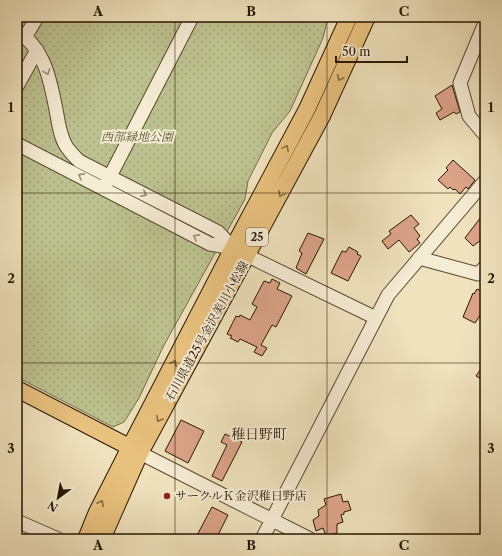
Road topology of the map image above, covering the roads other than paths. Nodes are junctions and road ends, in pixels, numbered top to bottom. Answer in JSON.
{"nodes":[{"id":1,"x":37,"y":17,"type":"edge"},
{"id":2,"x":192,"y":17,"type":"edge"},
{"id":3,"x":349,"y":17,"type":"edge"},
{"id":4,"x":367,"y":17,"type":"edge"},
{"id":5,"x":485,"y":23,"type":"edge"},
{"id":6,"x":22,"y":34,"type":"edge"},
{"id":7,"x":37,"y":50,"type":"junction"},
{"id":8,"x":17,"y":86,"type":"edge"},
{"id":9,"x":485,"y":135,"type":"edge"},
{"id":10,"x":17,"y":144,"type":"edge"},
{"id":11,"x":109,"y":177,"type":"junction"},
{"id":12,"x":485,"y":181,"type":"edge"},
{"id":13,"x":104,"y":189,"type":"junction"},
{"id":14,"x":233,"y":248,"type":"junction"},
{"id":15,"x":248,"y":256,"type":"junction"},
{"id":16,"x":419,"y":258,"type":"junction"},
{"id":17,"x":485,"y":267,"type":"edge"},
{"id":18,"x":376,"y":318,"type":"junction"},
{"id":19,"x":17,"y":389,"type":"edge"},
{"id":20,"x":135,"y":450,"type":"junction"},
{"id":21,"x":272,"y":519,"type":"junction"},
{"id":22,"x":17,"y":521,"type":"edge"},
{"id":23,"x":37,"y":535,"type":"edge"},
{"id":24,"x":58,"y":539,"type":"edge"},
{"id":25,"x":86,"y":539,"type":"edge"},
{"id":26,"x":102,"y":539,"type":"edge"},
{"id":27,"x":262,"y":539,"type":"edge"},
{"id":28,"x":310,"y":539,"type":"edge"}],
"edges":[{"from":1,"to":6,"type":"street"},
{"from":2,"to":11,"type":"street"},
{"from":14,"to":3,"type":"main road","name":"石川県道25号金沢美川小松線","number":"25","one_way":true},
{"from":4,"to":15,"type":"main road","name":"石川県道25号金沢美川小松線","number":"25","one_way":true},
{"from":5,"to":9,"type":"street"},
{"from":6,"to":7,"type":"street"},
{"from":7,"to":8,"type":"street"},
{"from":7,"to":11,"type":"street","one_way":true},
{"from":13,"to":10,"type":"street","one_way":true},
{"from":11,"to":13,"type":"street"},
{"from":11,"to":14,"type":"street","one_way":true},
{"from":12,"to":16,"type":"street"},
{"from":14,"to":13,"type":"street","one_way":true},
{"from":14,"to":15,"type":"street"},
{"from":20,"to":14,"type":"main road","name":"石川県道25号金沢美川小松線","number":"25","one_way":true},
{"from":15,"to":18,"type":"street"},
{"from":15,"to":20,"type":"main road","name":"石川県道25号金沢美川小松線","number":"25","one_way":true},
{"from":16,"to":17,"type":"street"},
{"from":16,"to":18,"type":"street"},
{"from":18,"to":21,"type":"street"},
{"from":19,"to":20,"type":"main road"},
{"from":20,"to":21,"type":"street"},
{"from":25,"to":20,"type":"main road","name":"石川県道25号金沢美川小松線","number":"25","one_way":true},
{"from":20,"to":26,"type":"main road","name":"石川県道25号金沢美川小松線","number":"25"},
{"from":21,"to":27,"type":"street"},
{"from":21,"to":28,"type":"street"},
{"from":22,"to":23,"type":"street"},
{"from":23,"to":24,"type":"street"}]}
